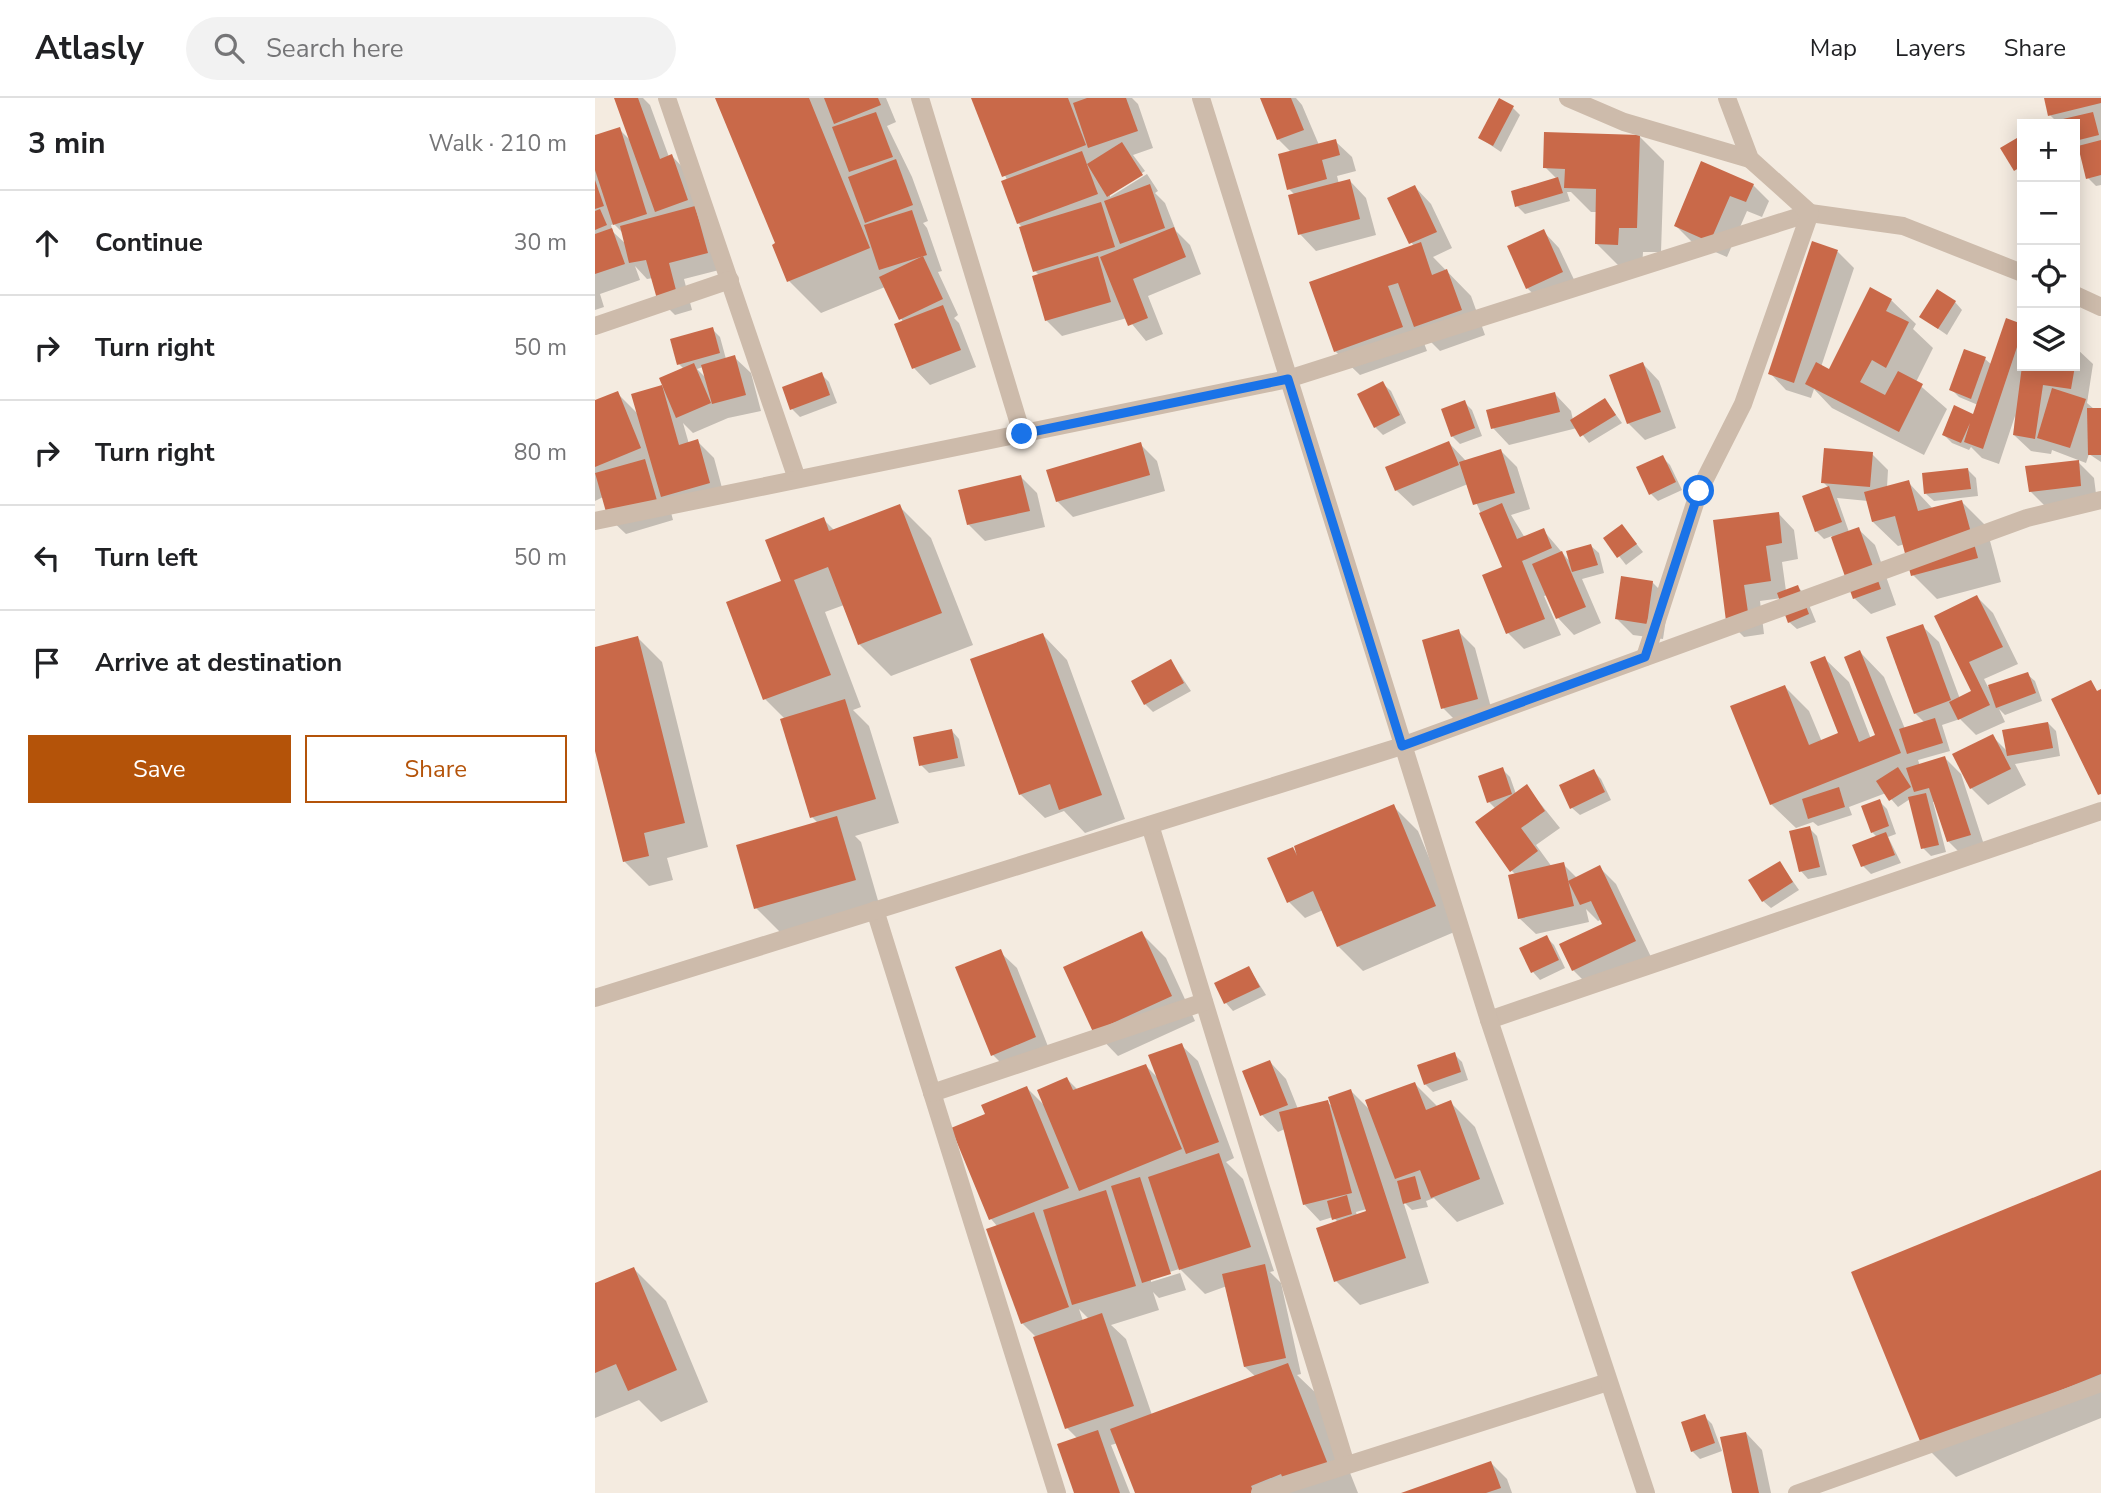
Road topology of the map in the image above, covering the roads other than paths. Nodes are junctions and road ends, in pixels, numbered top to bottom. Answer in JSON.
{"nodes":[{"id":1,"x":667,"y":98,"type":"edge"},
{"id":2,"x":920,"y":98,"type":"edge"},
{"id":3,"x":1201,"y":98,"type":"edge"},
{"id":4,"x":1568,"y":98,"type":"edge"},
{"id":5,"x":1727,"y":98,"type":"edge"},
{"id":6,"x":1750,"y":159,"type":"junction"},
{"id":7,"x":1810,"y":213,"type":"junction"},
{"id":8,"x":2017,"y":271,"type":"edge"},
{"id":9,"x":730,"y":280,"type":"junction"},
{"id":10,"x":2080,"y":297,"type":"edge"},
{"id":11,"x":2101,"y":307,"type":"edge"},
{"id":12,"x":595,"y":327,"type":"edge"},
{"id":13,"x":1288,"y":379,"type":"junction"},
{"id":14,"x":1022,"y":434,"type":"junction"},
{"id":15,"x":797,"y":479,"type":"junction"},
{"id":16,"x":2101,"y":500,"type":"edge"},
{"id":17,"x":595,"y":521,"type":"edge"},
{"id":18,"x":1645,"y":657,"type":"junction"},
{"id":19,"x":1402,"y":746,"type":"junction"},
{"id":20,"x":2101,"y":811,"type":"edge"},
{"id":21,"x":1150,"y":825,"type":"junction"},
{"id":22,"x":875,"y":911,"type":"junction"},
{"id":23,"x":595,"y":998,"type":"edge"},
{"id":24,"x":1204,"y":1002,"type":"junction"},
{"id":25,"x":1489,"y":1020,"type":"junction"},
{"id":26,"x":932,"y":1093,"type":"junction"},
{"id":27,"x":1608,"y":1382,"type":"junction"},
{"id":28,"x":2101,"y":1384,"type":"edge"},
{"id":29,"x":1346,"y":1465,"type":"junction"},
{"id":30,"x":1057,"y":1493,"type":"edge"},
{"id":31,"x":1260,"y":1493,"type":"edge"},
{"id":32,"x":1646,"y":1493,"type":"edge"},
{"id":33,"x":1796,"y":1493,"type":"edge"}],
"edges":[{"from":1,"to":9,"type":"street"},
{"from":2,"to":14,"type":"street"},
{"from":3,"to":13,"type":"street"},
{"from":4,"to":6,"type":"street"},
{"from":5,"to":6,"type":"street"},
{"from":6,"to":7,"type":"street"},
{"from":7,"to":8,"type":"street"},
{"from":7,"to":13,"type":"street"},
{"from":7,"to":18,"type":"street"},
{"from":9,"to":12,"type":"street"},
{"from":9,"to":15,"type":"street"},
{"from":10,"to":11,"type":"street"},
{"from":13,"to":14,"type":"street"},
{"from":13,"to":19,"type":"street"},
{"from":14,"to":15,"type":"street"},
{"from":15,"to":17,"type":"street"},
{"from":16,"to":18,"type":"street"},
{"from":18,"to":19,"type":"street"},
{"from":19,"to":21,"type":"street"},
{"from":19,"to":25,"type":"street"},
{"from":20,"to":25,"type":"street"},
{"from":21,"to":22,"type":"street"},
{"from":21,"to":24,"type":"street"},
{"from":22,"to":23,"type":"street"},
{"from":22,"to":26,"type":"street"},
{"from":24,"to":26,"type":"street"},
{"from":24,"to":29,"type":"street"},
{"from":25,"to":27,"type":"street"},
{"from":26,"to":30,"type":"street"},
{"from":27,"to":29,"type":"street"},
{"from":27,"to":32,"type":"street"},
{"from":28,"to":33,"type":"lane"},
{"from":29,"to":31,"type":"street"}]}
